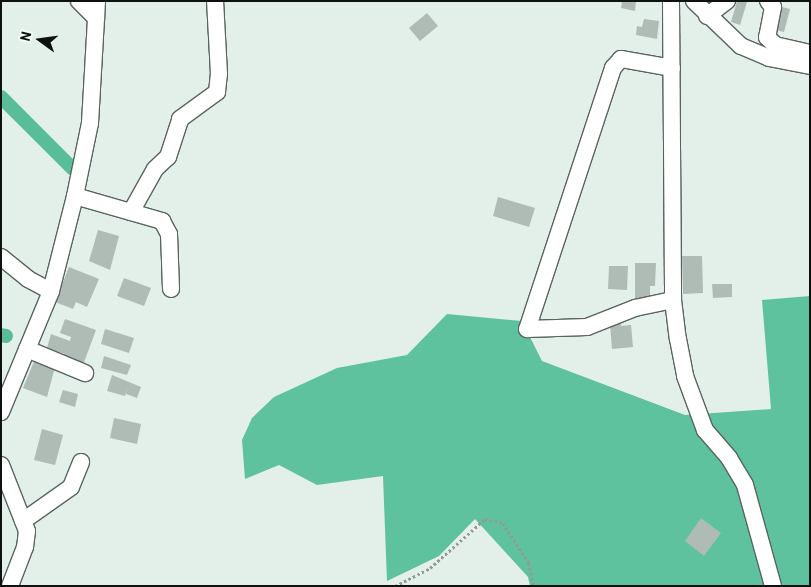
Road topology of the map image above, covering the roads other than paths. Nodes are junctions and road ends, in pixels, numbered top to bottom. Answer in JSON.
{"nodes":[{"id":1,"x":79,"y":1,"type":"edge"},
{"id":2,"x":97,"y":1,"type":"edge"},
{"id":3,"x":215,"y":1,"type":"edge"},
{"id":4,"x":671,"y":1,"type":"edge"},
{"id":5,"x":694,"y":1,"type":"edge"},
{"id":6,"x":728,"y":1,"type":"edge"},
{"id":7,"x":768,"y":1,"type":"edge"},
{"id":8,"x":708,"y":16,"type":"junction"},
{"id":9,"x":96,"y":18,"type":"junction"},
{"id":10,"x":810,"y":54,"type":"edge"},
{"id":11,"x":810,"y":66,"type":"edge"},
{"id":12,"x":672,"y":68,"type":"junction"},
{"id":13,"x":75,"y":196,"type":"junction"},
{"id":14,"x":131,"y":212,"type":"junction"},
{"id":15,"x":1,"y":256,"type":"edge"},
{"id":16,"x":171,"y":289,"type":"dead end"},
{"id":17,"x":51,"y":291,"type":"junction"},
{"id":18,"x":673,"y":300,"type":"junction"},
{"id":19,"x":27,"y":349,"type":"junction"},
{"id":20,"x":85,"y":373,"type":"dead end"},
{"id":21,"x":1,"y":412,"type":"edge"},
{"id":22,"x":81,"y":462,"type":"dead end"},
{"id":23,"x":1,"y":465,"type":"edge"},
{"id":24,"x":23,"y":520,"type":"junction"},
{"id":25,"x":10,"y":586,"type":"edge"},
{"id":26,"x":773,"y":586,"type":"edge"}],
"edges":[{"from":1,"to":9,"type":"street"},
{"from":2,"to":9,"type":"street"},
{"from":3,"to":14,"type":"street"},
{"from":4,"to":12,"type":"street"},
{"from":5,"to":8,"type":"street"},
{"from":6,"to":8,"type":"street"},
{"from":7,"to":10,"type":"street"},
{"from":8,"to":11,"type":"street"},
{"from":9,"to":13,"type":"street"},
{"from":12,"to":18,"type":"street"},
{"from":12,"to":18,"type":"street"},
{"from":13,"to":14,"type":"street"},
{"from":13,"to":17,"type":"street"},
{"from":14,"to":16,"type":"street"},
{"from":15,"to":17,"type":"street"},
{"from":17,"to":19,"type":"street"},
{"from":18,"to":26,"type":"street"},
{"from":19,"to":20,"type":"street"},
{"from":19,"to":21,"type":"street"},
{"from":22,"to":24,"type":"street"},
{"from":23,"to":24,"type":"street"},
{"from":24,"to":25,"type":"street"}]}
